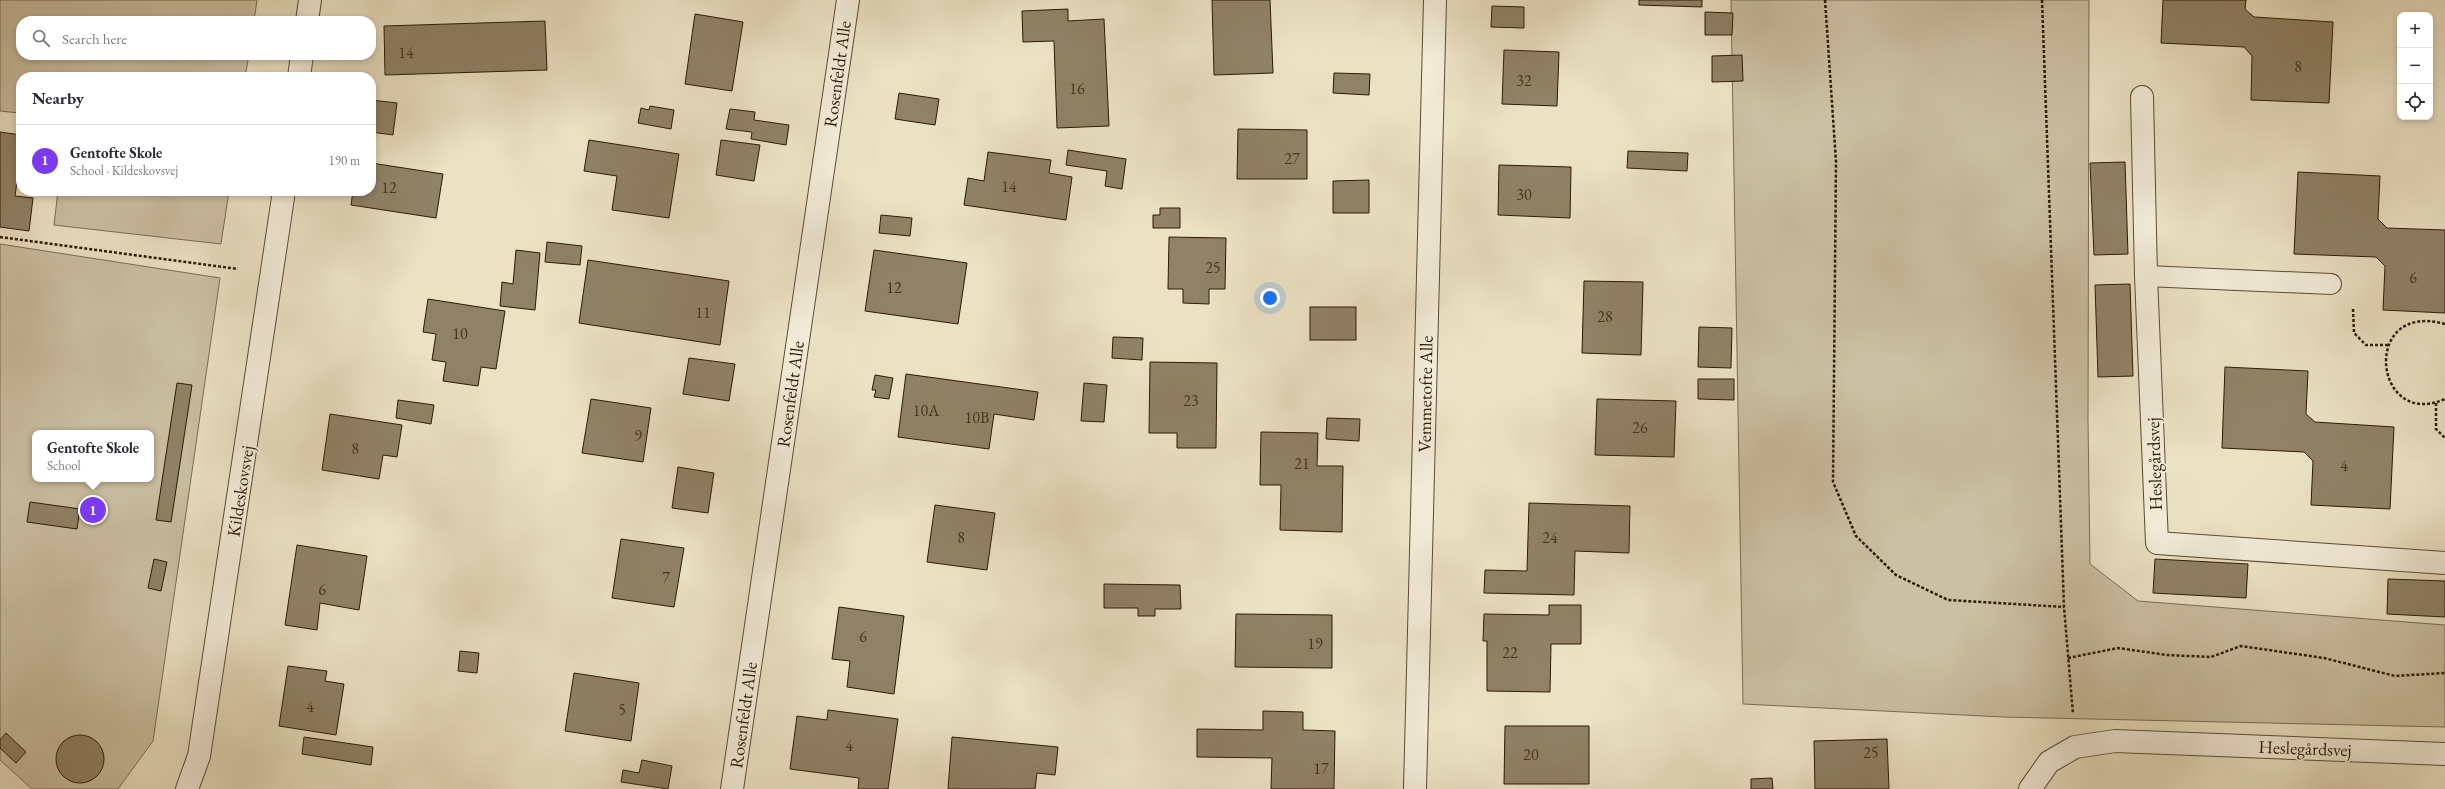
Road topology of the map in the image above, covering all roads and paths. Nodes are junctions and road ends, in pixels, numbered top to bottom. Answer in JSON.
{"nodes":[{"id":1,"x":310,"y":0,"type":"edge"},
{"id":2,"x":848,"y":0,"type":"edge"},
{"id":3,"x":1435,"y":0,"type":"edge"},
{"id":4,"x":1825,"y":0,"type":"edge"},
{"id":5,"x":2042,"y":0,"type":"edge"},
{"id":6,"x":308,"y":16,"type":"edge"},
{"id":7,"x":301,"y":60,"type":"edge"},
{"id":8,"x":300,"y":72,"type":"edge"},
{"id":9,"x":2142,"y":97,"type":"dead end"},
{"id":10,"x":283,"y":196,"type":"edge"},
{"id":11,"x":0,"y":237,"type":"edge"},
{"id":12,"x":273,"y":274,"type":"junction"},
{"id":13,"x":2146,"y":276,"type":"junction"},
{"id":14,"x":2331,"y":284,"type":"joint"},
{"id":15,"x":2445,"y":324,"type":"edge"},
{"id":16,"x":2388,"y":345,"type":"junction"},
{"id":17,"x":2445,"y":399,"type":"edge"},
{"id":18,"x":2436,"y":403,"type":"junction"},
{"id":19,"x":2445,"y":438,"type":"edge"},
{"id":20,"x":2445,"y":563,"type":"edge"},
{"id":21,"x":2064,"y":607,"type":"junction"},
{"id":22,"x":2068,"y":658,"type":"junction"},
{"id":23,"x":2445,"y":673,"type":"edge"},
{"id":24,"x":2075,"y":747,"type":"junction"},
{"id":25,"x":2445,"y":754,"type":"edge"},
{"id":26,"x":187,"y":789,"type":"edge"},
{"id":27,"x":732,"y":789,"type":"edge"},
{"id":28,"x":1415,"y":789,"type":"edge"},
{"id":29,"x":2030,"y":789,"type":"edge"}],
"edges":[{"from":1,"to":6,"type":"street"},
{"from":2,"to":27,"type":"street","name":"Rosenfeldt Alle"},
{"from":3,"to":28,"type":"street","name":"Vemmetofte Alle"},
{"from":4,"to":21,"type":"path"},
{"from":5,"to":21,"type":"path"},
{"from":7,"to":8,"type":"street"},
{"from":9,"to":13,"type":"street","name":"Heslegårdsvej"},
{"from":10,"to":12,"type":"street","name":"Kildeskovsvej"},
{"from":11,"to":12,"type":"path"},
{"from":12,"to":26,"type":"street","name":"Kildeskovsvej"},
{"from":13,"to":14,"type":"lane"},
{"from":13,"to":20,"type":"street","name":"Heslegårdsvej"},
{"from":14,"to":16,"type":"path"},
{"from":15,"to":16,"type":"path"},
{"from":16,"to":18,"type":"path"},
{"from":17,"to":18,"type":"path"},
{"from":18,"to":19,"type":"path"},
{"from":21,"to":22,"type":"path"},
{"from":22,"to":23,"type":"path"},
{"from":22,"to":24,"type":"path"},
{"from":24,"to":25,"type":"street","name":"Heslegårdsvej"},
{"from":24,"to":29,"type":"street","name":"Heslegårdsvej"}]}
